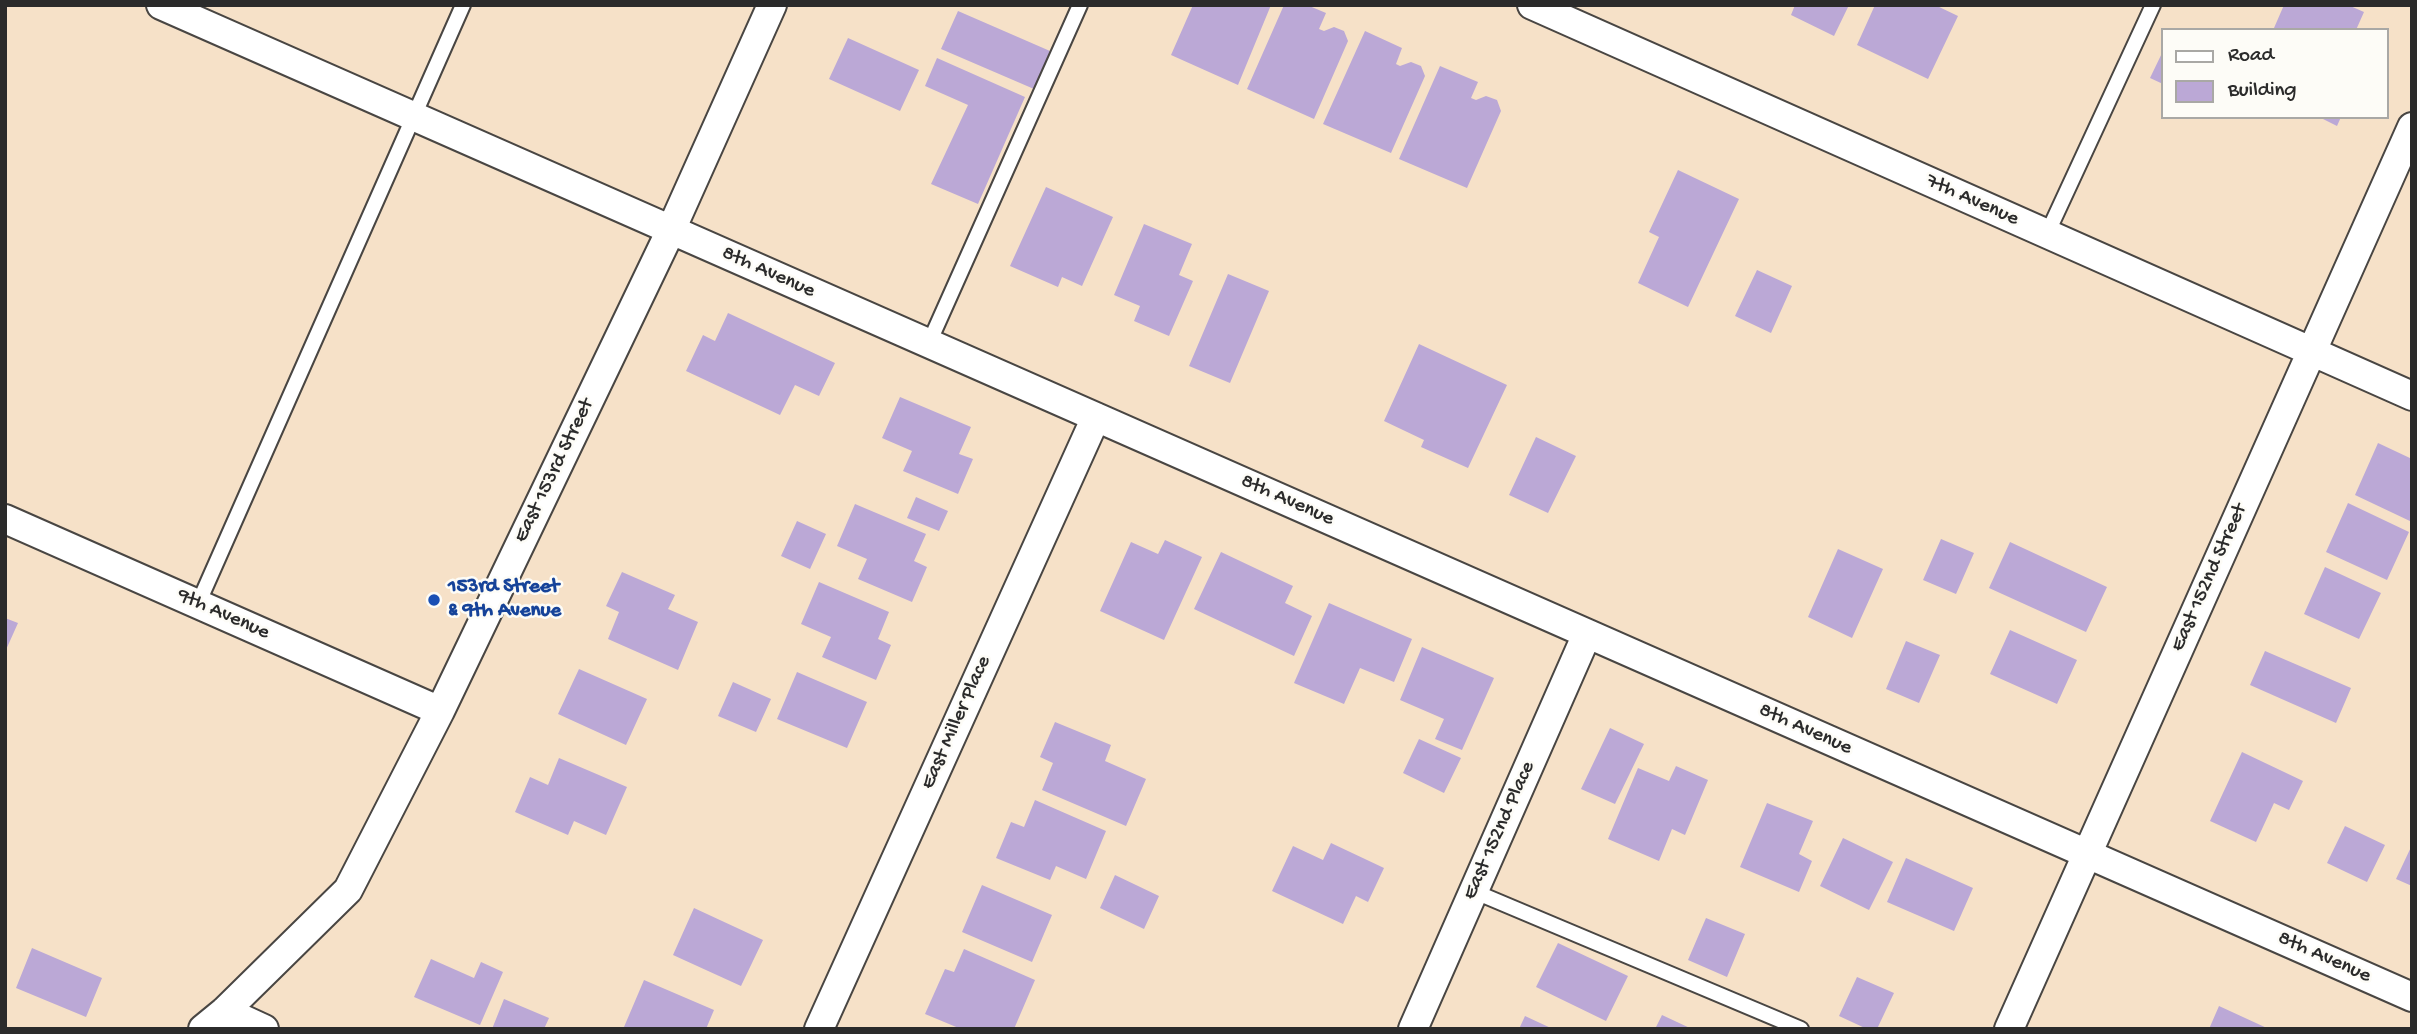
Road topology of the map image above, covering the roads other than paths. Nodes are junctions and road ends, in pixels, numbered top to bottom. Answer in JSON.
{"nodes":[{"id":1,"x":161,"y":5,"type":"edge"},
{"id":2,"x":463,"y":5,"type":"edge"},
{"id":3,"x":772,"y":5,"type":"edge"},
{"id":4,"x":1080,"y":5,"type":"edge"},
{"id":5,"x":1532,"y":5,"type":"edge"},
{"id":6,"x":2153,"y":5,"type":"edge"},
{"id":7,"x":414,"y":117,"type":"junction"},
{"id":8,"x":2412,"y":127,"type":"edge"},
{"id":9,"x":671,"y":230,"type":"junction"},
{"id":10,"x":2048,"y":234,"type":"junction"},
{"id":11,"x":929,"y":343,"type":"junction"},
{"id":12,"x":2311,"y":352,"type":"junction"},
{"id":13,"x":2412,"y":397,"type":"edge"},
{"id":14,"x":1096,"y":417,"type":"junction"},
{"id":15,"x":5,"y":519,"type":"edge"},
{"id":16,"x":198,"y":604,"type":"junction"},
{"id":17,"x":1587,"y":634,"type":"junction"},
{"id":18,"x":440,"y":711,"type":"junction"},
{"id":19,"x":2087,"y":854,"type":"junction"},
{"id":20,"x":1474,"y":891,"type":"junction"},
{"id":21,"x":2412,"y":997,"type":"edge"},
{"id":22,"x":225,"y":1011,"type":"junction"},
{"id":23,"x":203,"y":1029,"type":"edge"},
{"id":24,"x":264,"y":1029,"type":"edge"},
{"id":25,"x":819,"y":1029,"type":"edge"},
{"id":26,"x":1413,"y":1029,"type":"edge"},
{"id":27,"x":1801,"y":1029,"type":"edge"},
{"id":28,"x":2009,"y":1029,"type":"edge"}],
"edges":[{"from":1,"to":7,"type":"street","name":"8th Avenue"},
{"from":2,"to":7,"type":"lane"},
{"from":3,"to":9,"type":"street","name":"East 153rd Street"},
{"from":4,"to":11,"type":"lane"},
{"from":5,"to":10,"type":"street","name":"7th Avenue"},
{"from":6,"to":10,"type":"lane"},
{"from":7,"to":9,"type":"street","name":"8th Avenue"},
{"from":7,"to":16,"type":"lane"},
{"from":8,"to":12,"type":"street","name":"East 152nd Street"},
{"from":9,"to":11,"type":"street","name":"8th Avenue"},
{"from":9,"to":18,"type":"street","name":"East 153rd Street"},
{"from":10,"to":12,"type":"street","name":"7th Avenue"},
{"from":11,"to":14,"type":"street","name":"8th Avenue"},
{"from":12,"to":13,"type":"street","name":"7th Avenue"},
{"from":12,"to":19,"type":"street","name":"East 152nd Street"},
{"from":14,"to":17,"type":"street","name":"8th Avenue"},
{"from":14,"to":25,"type":"street","name":"East Miller Place"},
{"from":15,"to":16,"type":"street","name":"9th Avenue"},
{"from":16,"to":18,"type":"street","name":"9th Avenue"},
{"from":17,"to":19,"type":"street","name":"8th Avenue"},
{"from":17,"to":20,"type":"street","name":"East 152nd Place"},
{"from":18,"to":22,"type":"street","name":"East 153rd Street"},
{"from":19,"to":21,"type":"street","name":"8th Avenue"},
{"from":19,"to":28,"type":"street","name":"East 152nd Street"},
{"from":20,"to":26,"type":"street","name":"East 152nd Place"},
{"from":20,"to":27,"type":"lane"},
{"from":22,"to":23,"type":"street","name":"East 153rd Street"},
{"from":22,"to":24,"type":"street"}]}
